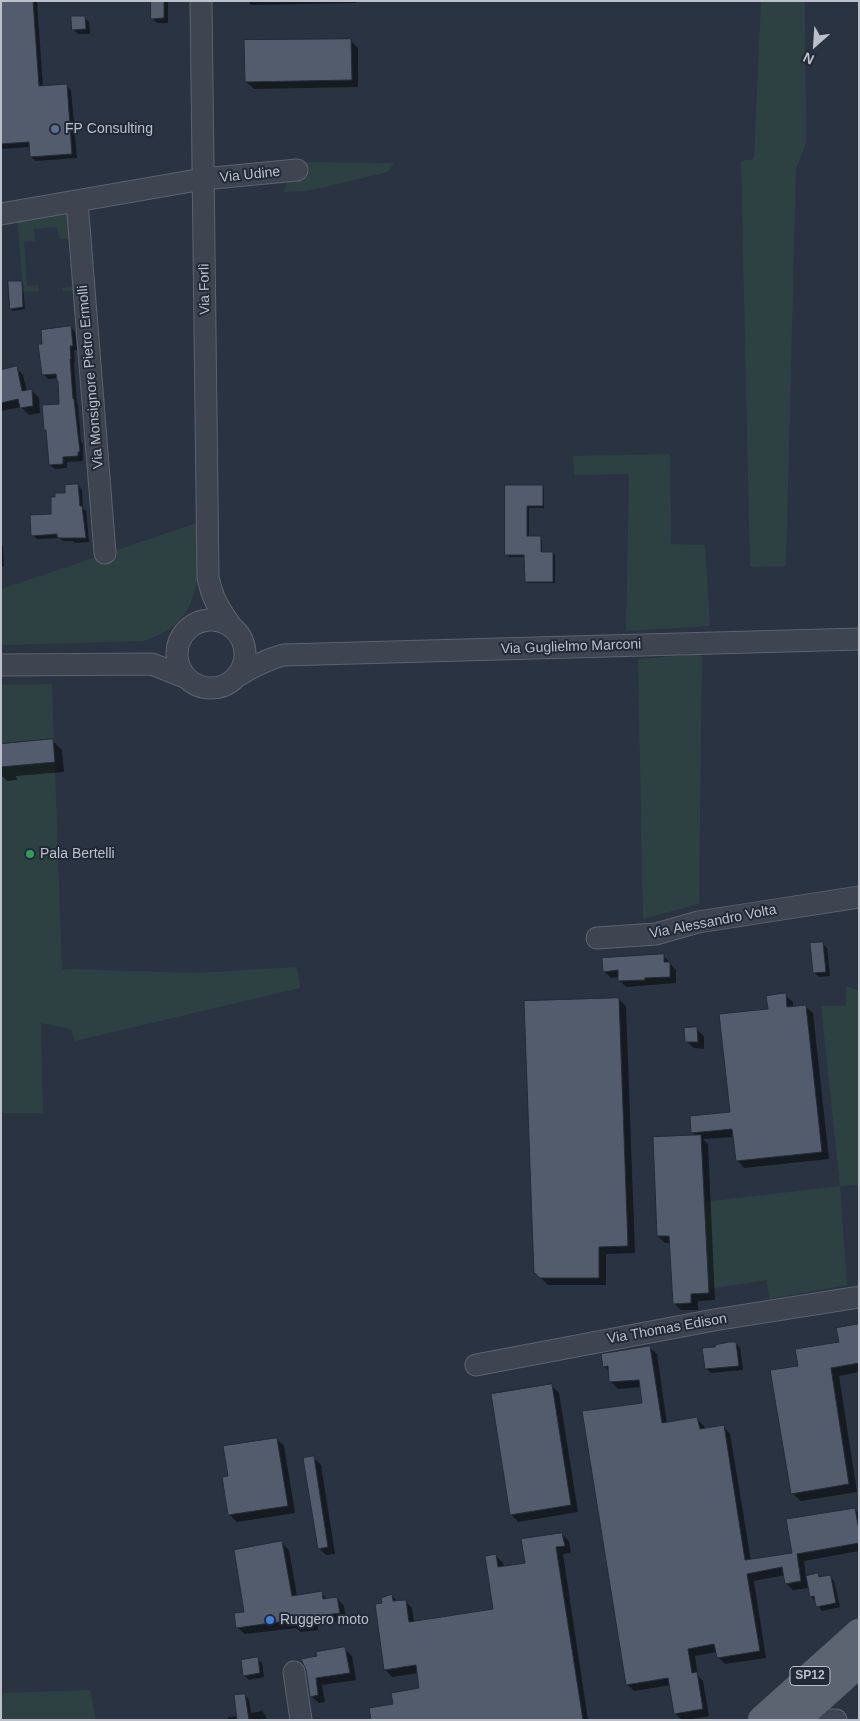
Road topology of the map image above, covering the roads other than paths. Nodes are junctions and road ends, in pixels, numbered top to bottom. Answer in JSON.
{"nodes":[{"id":1,"x":201,"y":1,"type":"edge"},
{"id":2,"x":297,"y":170,"type":"dead end"},
{"id":3,"x":203,"y":180,"type":"junction"},
{"id":4,"x":77,"y":201,"type":"junction"},
{"id":5,"x":1,"y":214,"type":"edge"},
{"id":6,"x":105,"y":553,"type":"dead end"},
{"id":7,"x":208,"y":577,"type":"junction"},
{"id":8,"x":235,"y":630,"type":"junction"},
{"id":9,"x":184,"y":632,"type":"junction"},
{"id":10,"x":859,"y":640,"type":"edge"},
{"id":11,"x":283,"y":655,"type":"junction"},
{"id":12,"x":134,"y":663,"type":"junction"},
{"id":13,"x":1,"y":665,"type":"edge"},
{"id":14,"x":236,"y":677,"type":"junction"},
{"id":15,"x":187,"y":678,"type":"junction"},
{"id":16,"x":859,"y":896,"type":"edge"},
{"id":17,"x":597,"y":938,"type":"dead end"},
{"id":18,"x":859,"y":1297,"type":"edge"},
{"id":19,"x":476,"y":1365,"type":"dead end"},
{"id":20,"x":859,"y":1633,"type":"edge"},
{"id":21,"x":859,"y":1663,"type":"edge"},
{"id":22,"x":294,"y":1672,"type":"dead end"},
{"id":23,"x":302,"y":1720,"type":"edge"},
{"id":24,"x":762,"y":1720,"type":"edge"},
{"id":25,"x":796,"y":1720,"type":"edge"},
{"id":26,"x":828,"y":1720,"type":"edge"},
{"id":27,"x":836,"y":1720,"type":"edge"}],
"edges":[{"from":1,"to":3,"type":"street","name":"Via Forlì"},
{"from":2,"to":3,"type":"street","name":"Via Udine"},
{"from":3,"to":4,"type":"street","name":"Via Udine"},
{"from":3,"to":7,"type":"street","name":"Via Forlì"},
{"from":4,"to":5,"type":"street","name":"Via Udine"},
{"from":4,"to":6,"type":"street","name":"Via Monsignore Pietro Ermolli"},
{"from":7,"to":8,"type":"street","name":"Via Forlì"},
{"from":7,"to":9,"type":"street","name":"Via Forlì"},
{"from":8,"to":9,"type":"street"},
{"from":8,"to":11,"type":"street","name":"Via Guglielmo Marconi"},
{"from":8,"to":14,"type":"street"},
{"from":9,"to":12,"type":"street"},
{"from":9,"to":15,"type":"street"},
{"from":10,"to":11,"type":"street","name":"Via Guglielmo Marconi"},
{"from":11,"to":14,"type":"street","name":"Via Guglielmo Marconi"},
{"from":12,"to":13,"type":"street"},
{"from":12,"to":15,"type":"street"},
{"from":14,"to":15,"type":"street"},
{"from":16,"to":17,"type":"street","name":"Via Alessandro Volta"},
{"from":18,"to":19,"type":"street","name":"Via Thomas Edison"},
{"from":20,"to":24,"type":"main road","number":"SP12"},
{"from":21,"to":25,"type":"main road","number":"SP12"},
{"from":22,"to":23,"type":"street"},
{"from":26,"to":27,"type":"street"}]}
